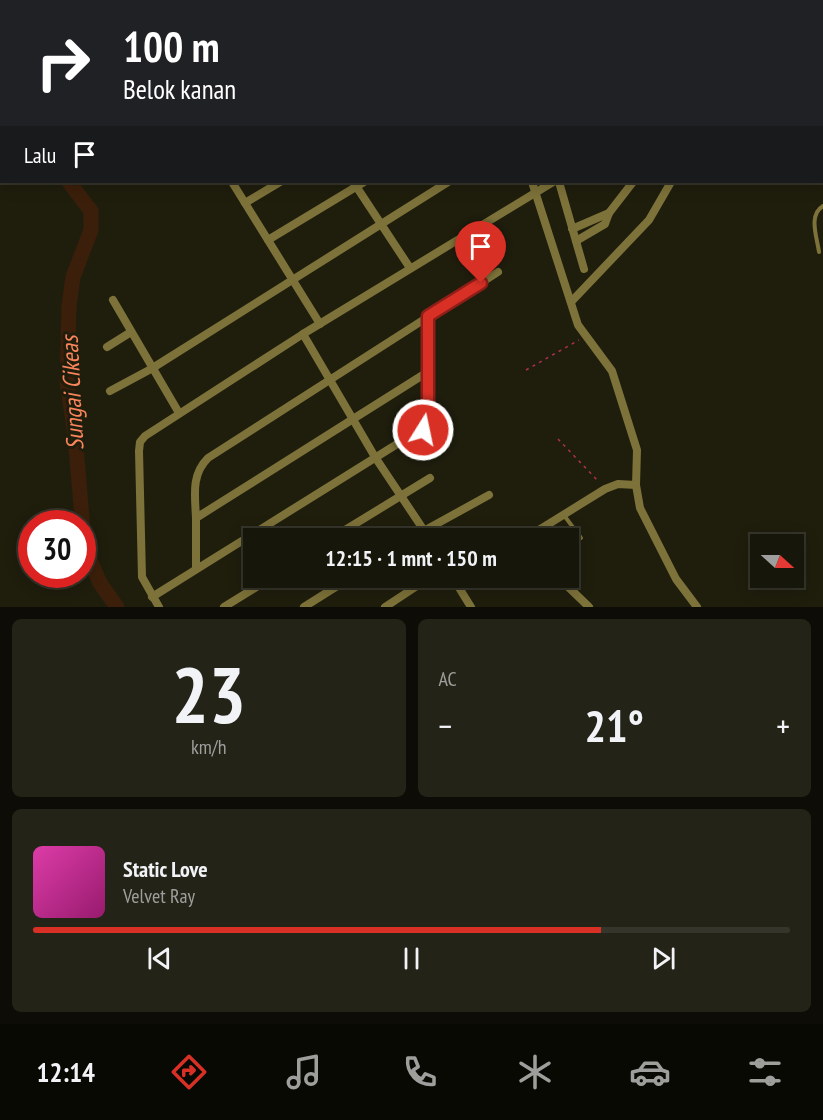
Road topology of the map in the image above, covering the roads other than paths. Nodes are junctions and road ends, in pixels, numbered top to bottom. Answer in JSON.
{"nodes":[{"id":1,"x":233,"y":183,"type":"edge"},
{"id":2,"x":278,"y":183,"type":"edge"},
{"id":3,"x":357,"y":183,"type":"edge"},
{"id":4,"x":446,"y":183,"type":"edge"},
{"id":5,"x":532,"y":183,"type":"edge"},
{"id":6,"x":552,"y":183,"type":"edge"},
{"id":7,"x":559,"y":183,"type":"edge"},
{"id":8,"x":632,"y":183,"type":"edge"},
{"id":9,"x":670,"y":183,"type":"edge"},
{"id":10,"x":536,"y":193,"type":"junction"},
{"id":11,"x":245,"y":203,"type":"junction"},
{"id":12,"x":823,"y":206,"type":"edge"},
{"id":13,"x":609,"y":213,"type":"junction"},
{"id":14,"x":380,"y":224,"type":"junction"},
{"id":15,"x":572,"y":229,"type":"junction"},
{"id":16,"x":268,"y":240,"type":"junction"},
{"id":17,"x":576,"y":241,"type":"junction"},
{"id":18,"x":819,"y":252,"type":"dead end"},
{"id":19,"x":410,"y":268,"type":"junction"},
{"id":20,"x":584,"y":269,"type":"dead end"},
{"id":21,"x":498,"y":272,"type":"dead end"},
{"id":22,"x":292,"y":280,"type":"junction"},
{"id":23,"x":112,"y":300,"type":"dead end"},
{"id":24,"x":571,"y":302,"type":"junction"},
{"id":25,"x":428,"y":316,"type":"junction"},
{"id":26,"x":320,"y":324,"type":"junction"},
{"id":27,"x":131,"y":332,"type":"junction"},
{"id":28,"x":303,"y":334,"type":"junction"},
{"id":29,"x":107,"y":347,"type":"dead end"},
{"id":30,"x":152,"y":369,"type":"junction"},
{"id":31,"x":426,"y":373,"type":"junction"},
{"id":32,"x":329,"y":381,"type":"junction"},
{"id":33,"x":110,"y":391,"type":"dead end"},
{"id":34,"x":179,"y":413,"type":"junction"},
{"id":35,"x":352,"y":421,"type":"junction"},
{"id":36,"x":375,"y":457,"type":"junction"},
{"id":37,"x":430,"y":478,"type":"dead end"},
{"id":38,"x":636,"y":485,"type":"junction"},
{"id":39,"x":400,"y":495,"type":"junction"},
{"id":40,"x":489,"y":495,"type":"dead end"},
{"id":41,"x":562,"y":513,"type":"junction"},
{"id":42,"x":196,"y":518,"type":"junction"},
{"id":43,"x":348,"y":528,"type":"edge"},
{"id":44,"x":423,"y":528,"type":"edge"},
{"id":45,"x":437,"y":528,"type":"edge"},
{"id":46,"x":540,"y":528,"type":"edge"},
{"id":47,"x":581,"y":538,"type":"dead end"},
{"id":48,"x":196,"y":569,"type":"junction"},
{"id":49,"x":255,"y":588,"type":"edge"},
{"id":50,"x":333,"y":588,"type":"edge"},
{"id":51,"x":414,"y":588,"type":"edge"},
{"id":52,"x":459,"y":588,"type":"edge"},
{"id":53,"x":569,"y":588,"type":"edge"},
{"id":54,"x":152,"y":597,"type":"junction"},
{"id":55,"x":159,"y":607,"type":"edge"},
{"id":56,"x":224,"y":607,"type":"edge"},
{"id":57,"x":304,"y":607,"type":"edge"},
{"id":58,"x":385,"y":607,"type":"edge"},
{"id":59,"x":471,"y":607,"type":"edge"},
{"id":60,"x":589,"y":607,"type":"edge"},
{"id":61,"x":697,"y":607,"type":"edge"}],
"edges":[{"from":1,"to":11,"type":"street"},
{"from":2,"to":11,"type":"street"},
{"from":3,"to":14,"type":"street"},
{"from":3,"to":16,"type":"street"},
{"from":4,"to":14,"type":"street"},
{"from":5,"to":10,"type":"street"},
{"from":6,"to":10,"type":"street"},
{"from":7,"to":15,"type":"street"},
{"from":8,"to":13,"type":"street"},
{"from":9,"to":24,"type":"street"},
{"from":10,"to":19,"type":"street"},
{"from":10,"to":24,"type":"street"},
{"from":11,"to":16,"type":"street"},
{"from":12,"to":18,"type":"lane"},
{"from":13,"to":15,"type":"street"},
{"from":13,"to":17,"type":"street"},
{"from":14,"to":19,"type":"street"},
{"from":14,"to":22,"type":"street"},
{"from":15,"to":17,"type":"street"},
{"from":16,"to":22,"type":"street"},
{"from":17,"to":20,"type":"street"},
{"from":19,"to":26,"type":"street"},
{"from":21,"to":25,"type":"street"},
{"from":22,"to":26,"type":"street"},
{"from":22,"to":30,"type":"street"},
{"from":23,"to":27,"type":"street"},
{"from":24,"to":38,"type":"street"},
{"from":25,"to":31,"type":"street"},
{"from":25,"to":32,"type":"street"},
{"from":26,"to":28,"type":"street"},
{"from":27,"to":29,"type":"street"},
{"from":27,"to":30,"type":"street"},
{"from":28,"to":32,"type":"street"},
{"from":28,"to":34,"type":"street"},
{"from":30,"to":33,"type":"street"},
{"from":30,"to":34,"type":"street"},
{"from":31,"to":35,"type":"street"},
{"from":31,"to":36,"type":"street"},
{"from":32,"to":35,"type":"street"},
{"from":32,"to":42,"type":"street"},
{"from":34,"to":54,"type":"street"},
{"from":35,"to":36,"type":"street"},
{"from":35,"to":42,"type":"street"},
{"from":36,"to":39,"type":"street"},
{"from":36,"to":48,"type":"street"},
{"from":37,"to":39,"type":"street"},
{"from":38,"to":41,"type":"street"},
{"from":38,"to":61,"type":"street"},
{"from":39,"to":43,"type":"street"},
{"from":39,"to":44,"type":"street"},
{"from":40,"to":45,"type":"street"},
{"from":41,"to":46,"type":"street"},
{"from":41,"to":47,"type":"lane"},
{"from":42,"to":48,"type":"street"},
{"from":48,"to":54,"type":"street"},
{"from":49,"to":56,"type":"street"},
{"from":50,"to":57,"type":"street"},
{"from":51,"to":58,"type":"street"},
{"from":52,"to":59,"type":"street"},
{"from":53,"to":60,"type":"street"},
{"from":54,"to":55,"type":"street"}]}
